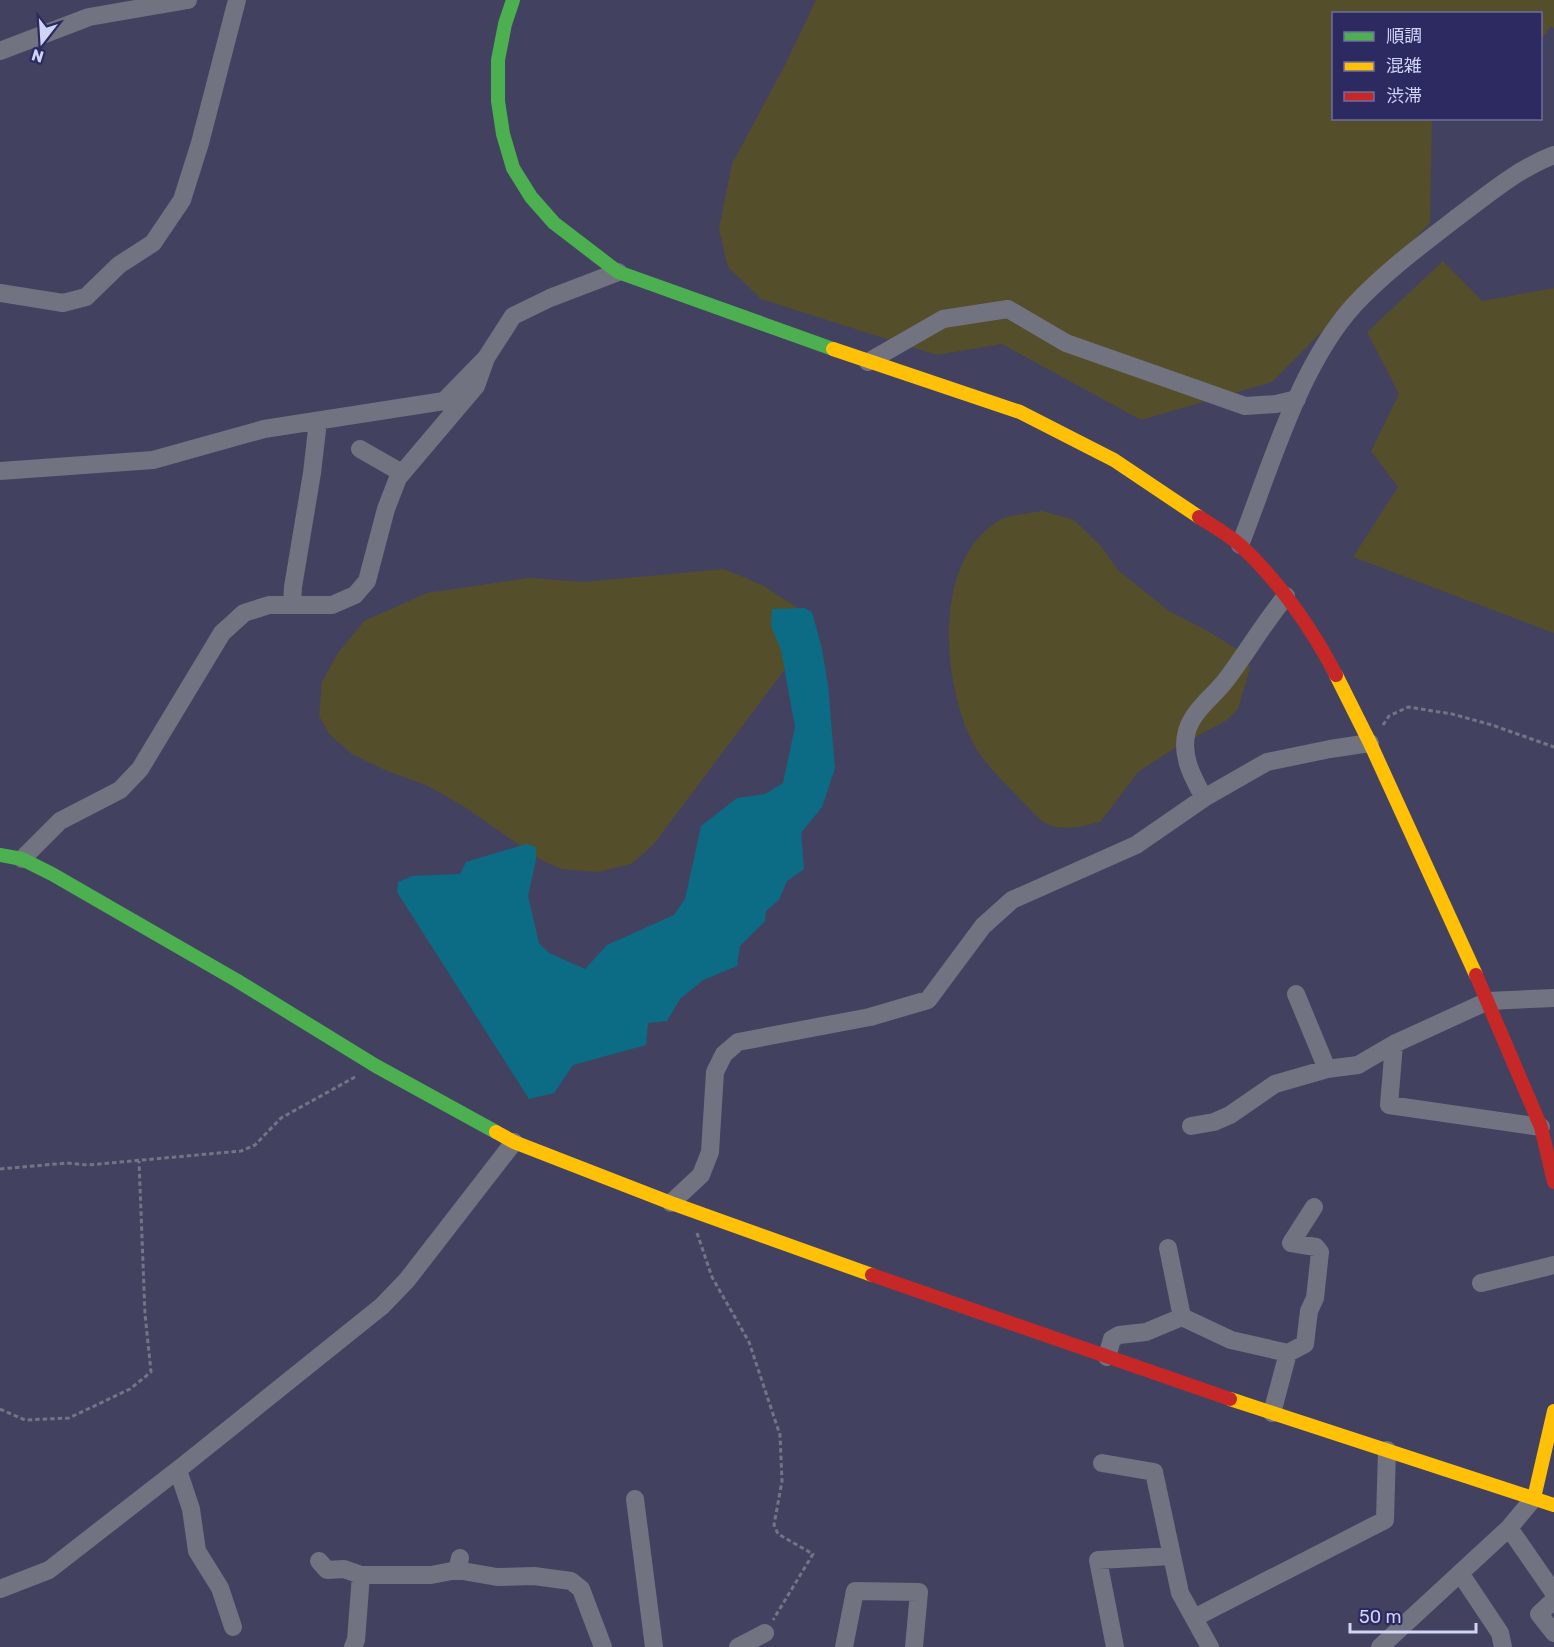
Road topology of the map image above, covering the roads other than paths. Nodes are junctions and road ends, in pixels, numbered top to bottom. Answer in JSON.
{"nodes":[{"id":1,"x":188,"y":0,"type":"edge"},
{"id":2,"x":237,"y":0,"type":"edge"},
{"id":3,"x":513,"y":0,"type":"edge"},
{"id":4,"x":0,"y":51,"type":"edge"},
{"id":5,"x":1554,"y":155,"type":"edge"},
{"id":6,"x":618,"y":272,"type":"junction"},
{"id":7,"x":0,"y":293,"type":"edge"},
{"id":8,"x":486,"y":357,"type":"junction"},
{"id":9,"x":868,"y":362,"type":"junction"},
{"id":10,"x":1297,"y":399,"type":"junction"},
{"id":11,"x":318,"y":421,"type":"junction"},
{"id":12,"x":360,"y":449,"type":"dead end"},
{"id":13,"x":0,"y":471,"type":"edge"},
{"id":14,"x":402,"y":473,"type":"junction"},
{"id":15,"x":1240,"y":545,"type":"junction"},
{"id":16,"x":1286,"y":596,"type":"junction"},
{"id":17,"x":292,"y":604,"type":"junction"},
{"id":18,"x":1370,"y":743,"type":"junction"},
{"id":19,"x":1204,"y":798,"type":"junction"},
{"id":20,"x":0,"y":855,"type":"edge"},
{"id":21,"x":21,"y":859,"type":"junction"},
{"id":22,"x":1296,"y":994,"type":"dead end"},
{"id":23,"x":1554,"y":998,"type":"edge"},
{"id":24,"x":1488,"y":1001,"type":"junction"},
{"id":25,"x":1394,"y":1044,"type":"junction"},
{"id":26,"x":1327,"y":1069,"type":"junction"},
{"id":27,"x":1191,"y":1126,"type":"dead end"},
{"id":28,"x":1541,"y":1126,"type":"junction"},
{"id":29,"x":514,"y":1142,"type":"junction"},
{"id":30,"x":1554,"y":1182,"type":"edge"},
{"id":31,"x":671,"y":1203,"type":"junction"},
{"id":32,"x":1314,"y":1207,"type":"dead end"},
{"id":33,"x":1167,"y":1248,"type":"dead end"},
{"id":34,"x":1554,"y":1265,"type":"edge"},
{"id":35,"x":1481,"y":1283,"type":"dead end"},
{"id":36,"x":1182,"y":1317,"type":"junction"},
{"id":37,"x":1288,"y":1353,"type":"junction"},
{"id":38,"x":1107,"y":1357,"type":"junction"},
{"id":39,"x":1554,"y":1411,"type":"edge"},
{"id":40,"x":1272,"y":1413,"type":"junction"},
{"id":41,"x":1387,"y":1450,"type":"junction"},
{"id":42,"x":1102,"y":1463,"type":"dead end"},
{"id":43,"x":177,"y":1470,"type":"junction"},
{"id":44,"x":1534,"y":1498,"type":"junction"},
{"id":45,"x":635,"y":1499,"type":"dead end"},
{"id":46,"x":1554,"y":1505,"type":"edge"},
{"id":47,"x":1509,"y":1528,"type":"junction"},
{"id":48,"x":1172,"y":1556,"type":"junction"},
{"id":49,"x":319,"y":1561,"type":"dead end"},
{"id":50,"x":1460,"y":1574,"type":"junction"},
{"id":51,"x":362,"y":1575,"type":"junction"},
{"id":52,"x":0,"y":1590,"type":"edge"},
{"id":53,"x":1554,"y":1593,"type":"edge"},
{"id":54,"x":1554,"y":1600,"type":"edge"},
{"id":55,"x":1194,"y":1618,"type":"junction"},
{"id":56,"x":233,"y":1627,"type":"dead end"},
{"id":57,"x":765,"y":1633,"type":"road end"},
{"id":58,"x":1554,"y":1633,"type":"edge"},
{"id":59,"x":1205,"y":1645,"type":"edge"},
{"id":60,"x":353,"y":1647,"type":"edge"},
{"id":61,"x":603,"y":1647,"type":"edge"},
{"id":62,"x":654,"y":1647,"type":"edge"},
{"id":63,"x":738,"y":1647,"type":"edge"},
{"id":64,"x":844,"y":1647,"type":"edge"},
{"id":65,"x":914,"y":1647,"type":"edge"},
{"id":66,"x":1115,"y":1647,"type":"edge"},
{"id":67,"x":1380,"y":1647,"type":"edge"},
{"id":68,"x":1503,"y":1647,"type":"edge"}],
"edges":[{"from":1,"to":4,"type":"street"},
{"from":2,"to":7,"type":"street"},
{"from":3,"to":6,"type":"street"},
{"from":5,"to":10,"type":"street"},
{"from":6,"to":8,"type":"street"},
{"from":6,"to":9,"type":"street"},
{"from":8,"to":11,"type":"street"},
{"from":8,"to":14,"type":"street"},
{"from":9,"to":10,"type":"street"},
{"from":9,"to":15,"type":"street"},
{"from":10,"to":15,"type":"street"},
{"from":11,"to":13,"type":"street"},
{"from":11,"to":17,"type":"street"},
{"from":12,"to":14,"type":"street"},
{"from":14,"to":17,"type":"street"},
{"from":15,"to":16,"type":"street"},
{"from":16,"to":18,"type":"street"},
{"from":16,"to":19,"type":"street"},
{"from":17,"to":21,"type":"street"},
{"from":18,"to":19,"type":"street"},
{"from":18,"to":24,"type":"street"},
{"from":19,"to":31,"type":"street"},
{"from":20,"to":21,"type":"street"},
{"from":21,"to":29,"type":"street"},
{"from":22,"to":26,"type":"street"},
{"from":23,"to":24,"type":"street"},
{"from":24,"to":25,"type":"street"},
{"from":24,"to":28,"type":"street"},
{"from":25,"to":26,"type":"street"},
{"from":25,"to":28,"type":"street"},
{"from":26,"to":27,"type":"street"},
{"from":28,"to":30,"type":"street"},
{"from":29,"to":31,"type":"street"},
{"from":29,"to":43,"type":"street"},
{"from":31,"to":38,"type":"street"},
{"from":32,"to":37,"type":"street"},
{"from":33,"to":36,"type":"street"},
{"from":34,"to":35,"type":"street"},
{"from":36,"to":37,"type":"street"},
{"from":36,"to":38,"type":"street"},
{"from":37,"to":40,"type":"street"},
{"from":38,"to":40,"type":"street"},
{"from":39,"to":44,"type":"street"},
{"from":40,"to":41,"type":"street"},
{"from":41,"to":44,"type":"street"},
{"from":41,"to":55,"type":"street"},
{"from":42,"to":48,"type":"street"},
{"from":43,"to":52,"type":"street"},
{"from":43,"to":56,"type":"street"},
{"from":44,"to":46,"type":"street"},
{"from":44,"to":47,"type":"street"},
{"from":45,"to":62,"type":"street"},
{"from":47,"to":50,"type":"street"},
{"from":47,"to":53,"type":"street"},
{"from":48,"to":55,"type":"street"},
{"from":48,"to":66,"type":"street"},
{"from":49,"to":51,"type":"street"},
{"from":50,"to":67,"type":"street"},
{"from":50,"to":68,"type":"street"},
{"from":51,"to":60,"type":"street"},
{"from":51,"to":61,"type":"street"},
{"from":54,"to":58,"type":"street"},
{"from":55,"to":59,"type":"street"},
{"from":57,"to":63,"type":"street"},
{"from":64,"to":65,"type":"street"}]}
